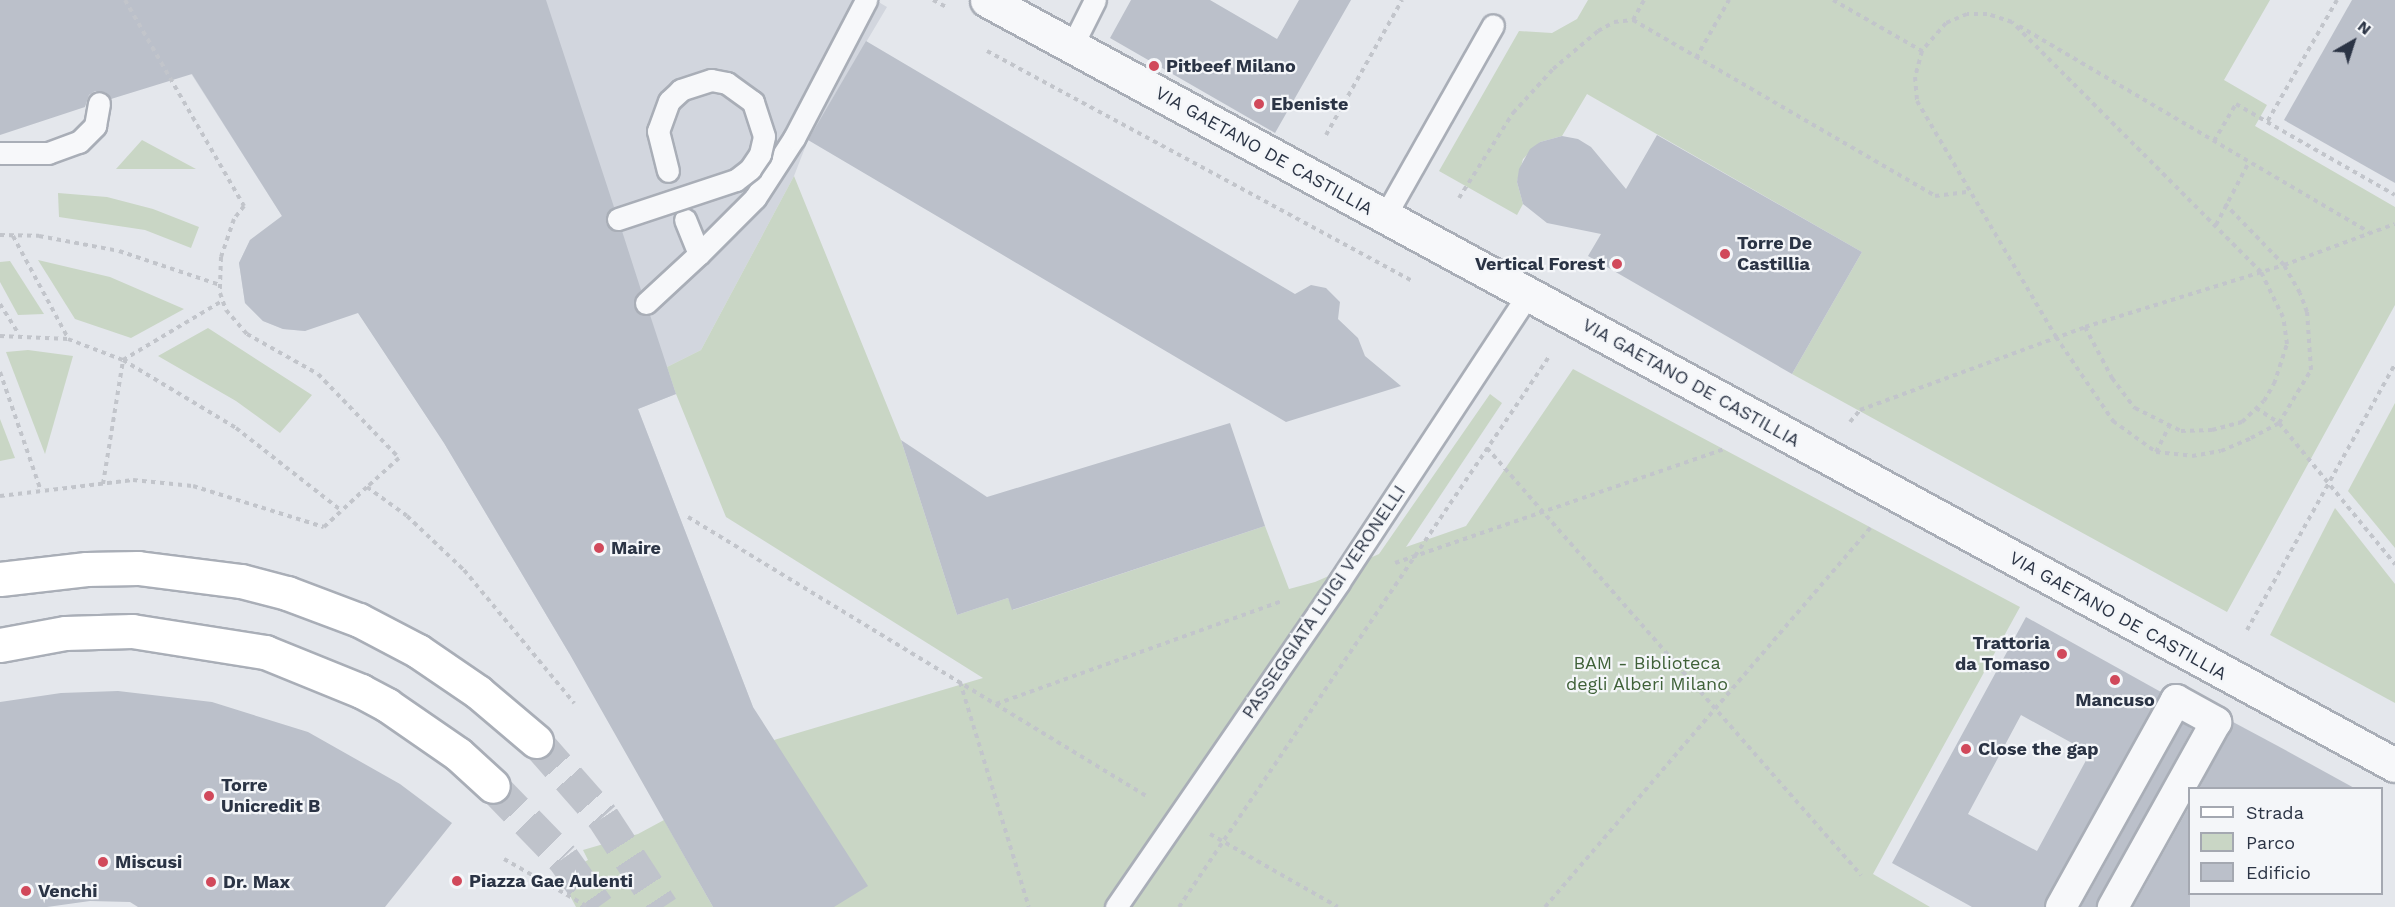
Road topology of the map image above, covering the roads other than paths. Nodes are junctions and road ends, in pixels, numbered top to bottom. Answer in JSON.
{"nodes":[{"id":1,"x":866,"y":0,"type":"edge"},
{"id":2,"x":987,"y":0,"type":"edge"},
{"id":3,"x":1095,"y":0,"type":"edge"},
{"id":4,"x":1493,"y":25,"type":"dead end"},
{"id":5,"x":1072,"y":46,"type":"junction"},
{"id":6,"x":99,"y":103,"type":"dead end"},
{"id":7,"x":0,"y":153,"type":"edge"},
{"id":8,"x":668,"y":171,"type":"dead end"},
{"id":9,"x":1385,"y":216,"type":"junction"},
{"id":10,"x":618,"y":219,"type":"dead end"},
{"id":11,"x":685,"y":220,"type":"dead end"},
{"id":12,"x":699,"y":254,"type":"junction"},
{"id":13,"x":1528,"y":294,"type":"junction"},
{"id":14,"x":646,"y":303,"type":"dead end"},
{"id":15,"x":0,"y":579,"type":"edge"},
{"id":16,"x":0,"y":645,"type":"edge"},
{"id":17,"x":536,"y":741,"type":"tunnel mouth"},
{"id":18,"x":2395,"y":765,"type":"edge"},
{"id":19,"x":493,"y":786,"type":"tunnel mouth"},
{"id":20,"x":1116,"y":907,"type":"edge"},
{"id":21,"x":2061,"y":907,"type":"edge"},
{"id":22,"x":2113,"y":907,"type":"edge"}],
"edges":[{"from":1,"to":12,"type":"lane"},
{"from":2,"to":5,"type":"street","name":"VIA GAETANO DE CASTILLIA"},
{"from":3,"to":5,"type":"lane"},
{"from":4,"to":9,"type":"lane"},
{"from":5,"to":9,"type":"street","name":"VIA GAETANO DE CASTILLIA"},
{"from":6,"to":7,"type":"lane"},
{"from":8,"to":10,"type":"lane","bridge":true},
{"from":9,"to":13,"type":"street","name":"VIA GAETANO DE CASTILLIA"},
{"from":11,"to":12,"type":"lane"},
{"from":12,"to":14,"type":"lane"},
{"from":13,"to":18,"type":"street","name":"VIA GAETANO DE CASTILLIA"},
{"from":13,"to":20,"type":"lane","name":"PASSEGGIATA LUIGI VERONELLI"},
{"from":15,"to":17,"type":"main road"},
{"from":16,"to":19,"type":"main road"},
{"from":21,"to":22,"type":"street"}]}
